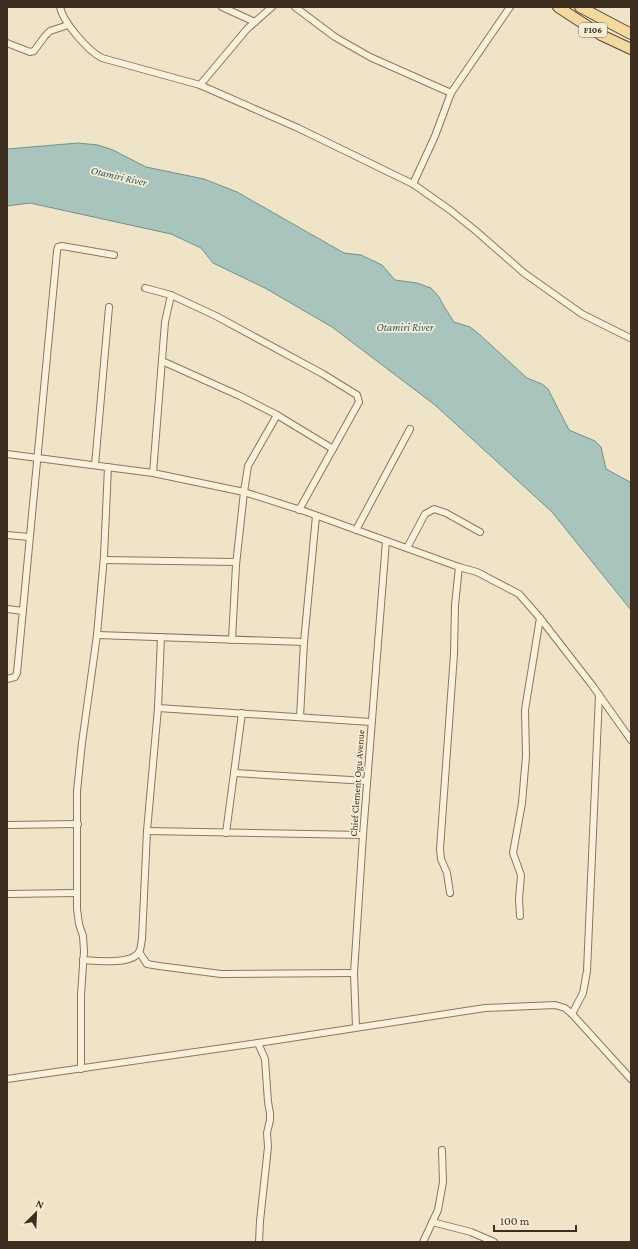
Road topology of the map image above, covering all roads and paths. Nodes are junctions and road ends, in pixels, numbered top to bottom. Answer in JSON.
{"nodes":[{"id":1,"x":60,"y":7,"type":"edge"},
{"id":2,"x":222,"y":7,"type":"edge"},
{"id":3,"x":272,"y":7,"type":"edge"},
{"id":4,"x":295,"y":7,"type":"edge"},
{"id":5,"x":510,"y":7,"type":"edge"},
{"id":6,"x":558,"y":7,"type":"edge"},
{"id":7,"x":580,"y":7,"type":"edge"},
{"id":8,"x":255,"y":22,"type":"junction"},
{"id":9,"x":68,"y":25,"type":"junction"},
{"id":10,"x":631,"y":34,"type":"edge"},
{"id":11,"x":7,"y":43,"type":"edge"},
{"id":12,"x":631,"y":49,"type":"edge"},
{"id":13,"x":200,"y":85,"type":"junction"},
{"id":14,"x":451,"y":93,"type":"junction"},
{"id":15,"x":413,"y":184,"type":"junction"},
{"id":16,"x":114,"y":255,"type":"dead end"},
{"id":17,"x":145,"y":288,"type":"dead end"},
{"id":18,"x":171,"y":295,"type":"junction"},
{"id":19,"x":109,"y":307,"type":"dead end"},
{"id":20,"x":630,"y":338,"type":"dead end"},
{"id":21,"x":162,"y":361,"type":"junction"},
{"id":22,"x":277,"y":415,"type":"junction"},
{"id":23,"x":410,"y":429,"type":"dead end"},
{"id":24,"x":333,"y":448,"type":"junction"},
{"id":25,"x":7,"y":454,"type":"edge"},
{"id":26,"x":37,"y":458,"type":"junction"},
{"id":27,"x":95,"y":466,"type":"junction"},
{"id":28,"x":108,"y":467,"type":"junction"},
{"id":29,"x":153,"y":473,"type":"junction"},
{"id":30,"x":244,"y":492,"type":"junction"},
{"id":31,"x":299,"y":510,"type":"junction"},
{"id":32,"x":316,"y":516,"type":"junction"},
{"id":33,"x":356,"y":530,"type":"junction"},
{"id":34,"x":480,"y":532,"type":"dead end"},
{"id":35,"x":7,"y":535,"type":"edge"},
{"id":36,"x":29,"y":537,"type":"junction"},
{"id":37,"x":386,"y":541,"type":"junction"},
{"id":38,"x":407,"y":548,"type":"junction"},
{"id":39,"x":104,"y":560,"type":"junction"},
{"id":40,"x":236,"y":562,"type":"junction"},
{"id":41,"x":459,"y":567,"type":"junction"},
{"id":42,"x":7,"y":609,"type":"edge"},
{"id":43,"x":23,"y":611,"type":"junction"},
{"id":44,"x":540,"y":618,"type":"junction"},
{"id":45,"x":97,"y":635,"type":"junction"},
{"id":46,"x":161,"y":637,"type":"junction"},
{"id":47,"x":232,"y":640,"type":"junction"},
{"id":48,"x":304,"y":642,"type":"junction"},
{"id":49,"x":7,"y":679,"type":"edge"},
{"id":50,"x":599,"y":695,"type":"junction"},
{"id":51,"x":158,"y":708,"type":"junction"},
{"id":52,"x":242,"y":713,"type":"junction"},
{"id":53,"x":300,"y":717,"type":"junction"},
{"id":54,"x":371,"y":722,"type":"junction"},
{"id":55,"x":631,"y":740,"type":"edge"},
{"id":56,"x":234,"y":773,"type":"junction"},
{"id":57,"x":367,"y":780,"type":"junction"},
{"id":58,"x":78,"y":824,"type":"junction"},
{"id":59,"x":7,"y":825,"type":"edge"},
{"id":60,"x":147,"y":831,"type":"junction"},
{"id":61,"x":226,"y":833,"type":"junction"},
{"id":62,"x":363,"y":835,"type":"junction"},
{"id":63,"x":77,"y":893,"type":"junction"},
{"id":64,"x":450,"y":893,"type":"dead end"},
{"id":65,"x":7,"y":894,"type":"edge"},
{"id":66,"x":520,"y":916,"type":"dead end"},
{"id":67,"x":139,"y":952,"type":"junction"},
{"id":68,"x":84,"y":960,"type":"junction"},
{"id":69,"x":354,"y":973,"type":"junction"},
{"id":70,"x":572,"y":1014,"type":"junction"},
{"id":71,"x":356,"y":1027,"type":"junction"},
{"id":72,"x":258,"y":1043,"type":"junction"},
{"id":73,"x":81,"y":1069,"type":"junction"},
{"id":74,"x":7,"y":1079,"type":"edge"},
{"id":75,"x":631,"y":1079,"type":"edge"},
{"id":76,"x":442,"y":1150,"type":"dead end"},
{"id":77,"x":432,"y":1222,"type":"junction"},
{"id":78,"x":259,"y":1242,"type":"edge"},
{"id":79,"x":423,"y":1242,"type":"edge"},
{"id":80,"x":494,"y":1242,"type":"edge"}],
"edges":[{"from":1,"to":9,"type":"street"},
{"from":2,"to":8,"type":"street"},
{"from":3,"to":8,"type":"street"},
{"from":4,"to":14,"type":"street"},
{"from":5,"to":14,"type":"street"},
{"from":6,"to":12,"type":"main road","number":"F106"},
{"from":7,"to":10,"type":"main road","number":"F106"},
{"from":8,"to":13,"type":"street"},
{"from":9,"to":11,"type":"street"},
{"from":9,"to":13,"type":"street"},
{"from":13,"to":15,"type":"street"},
{"from":14,"to":15,"type":"street"},
{"from":15,"to":20,"type":"street"},
{"from":16,"to":26,"type":"street"},
{"from":17,"to":18,"type":"street"},
{"from":18,"to":21,"type":"street"},
{"from":18,"to":24,"type":"street"},
{"from":19,"to":27,"type":"street"},
{"from":21,"to":22,"type":"street"},
{"from":21,"to":29,"type":"street"},
{"from":22,"to":24,"type":"street"},
{"from":22,"to":30,"type":"street"},
{"from":23,"to":33,"type":"street"},
{"from":24,"to":31,"type":"street"},
{"from":25,"to":26,"type":"street"},
{"from":26,"to":27,"type":"street"},
{"from":26,"to":36,"type":"street"},
{"from":27,"to":28,"type":"street"},
{"from":28,"to":29,"type":"street"},
{"from":28,"to":39,"type":"street"},
{"from":29,"to":30,"type":"street"},
{"from":30,"to":31,"type":"street"},
{"from":30,"to":40,"type":"street"},
{"from":31,"to":32,"type":"street"},
{"from":32,"to":33,"type":"street"},
{"from":32,"to":48,"type":"street"},
{"from":33,"to":37,"type":"street"},
{"from":34,"to":38,"type":"street"},
{"from":35,"to":36,"type":"street"},
{"from":36,"to":43,"type":"street"},
{"from":37,"to":38,"type":"street"},
{"from":37,"to":54,"type":"street","name":"Chief Clement Ogu Avenue"},
{"from":38,"to":41,"type":"street"},
{"from":39,"to":40,"type":"street"},
{"from":39,"to":45,"type":"street"},
{"from":40,"to":47,"type":"street"},
{"from":41,"to":44,"type":"street"},
{"from":41,"to":64,"type":"street"},
{"from":42,"to":43,"type":"street"},
{"from":43,"to":49,"type":"street"},
{"from":44,"to":50,"type":"street"},
{"from":44,"to":66,"type":"street"},
{"from":45,"to":46,"type":"street"},
{"from":45,"to":58,"type":"street"},
{"from":46,"to":47,"type":"street"},
{"from":46,"to":51,"type":"street"},
{"from":47,"to":48,"type":"street"},
{"from":48,"to":53,"type":"street"},
{"from":50,"to":55,"type":"street"},
{"from":50,"to":70,"type":"street"},
{"from":51,"to":52,"type":"street"},
{"from":51,"to":60,"type":"street"},
{"from":52,"to":53,"type":"street"},
{"from":52,"to":56,"type":"street"},
{"from":53,"to":54,"type":"street"},
{"from":54,"to":57,"type":"street","name":"Chief Clement Ogu Avenue"},
{"from":56,"to":57,"type":"street"},
{"from":56,"to":61,"type":"street"},
{"from":57,"to":62,"type":"street","name":"Chief Clement Ogu Avenue"},
{"from":58,"to":59,"type":"street"},
{"from":58,"to":63,"type":"street"},
{"from":60,"to":61,"type":"street"},
{"from":60,"to":67,"type":"street"},
{"from":61,"to":62,"type":"street"},
{"from":62,"to":69,"type":"street","name":"Chief Clement Ogu Avenue"},
{"from":63,"to":65,"type":"street"},
{"from":63,"to":68,"type":"street"},
{"from":67,"to":68,"type":"street"},
{"from":67,"to":69,"type":"street"},
{"from":68,"to":73,"type":"street"},
{"from":69,"to":71,"type":"street","name":"Chief Clement Ogu Avenue"},
{"from":70,"to":71,"type":"street"},
{"from":70,"to":75,"type":"street"},
{"from":71,"to":72,"type":"street"},
{"from":72,"to":73,"type":"street"},
{"from":72,"to":78,"type":"street"},
{"from":73,"to":74,"type":"street"},
{"from":76,"to":77,"type":"street"},
{"from":77,"to":79,"type":"street"},
{"from":77,"to":80,"type":"street"}]}
